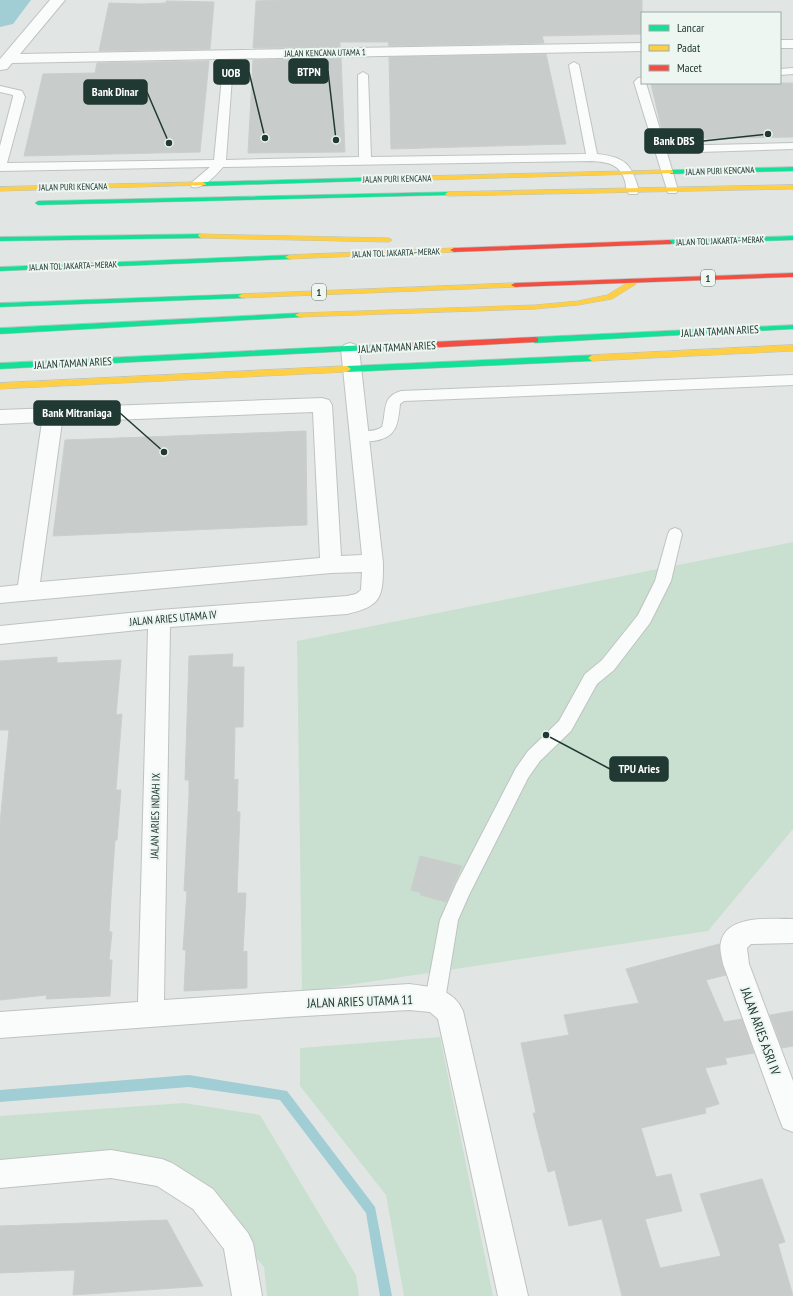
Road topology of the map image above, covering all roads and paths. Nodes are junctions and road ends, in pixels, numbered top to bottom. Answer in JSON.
{"nodes":[{"id":1,"x":58,"y":0,"type":"edge"},
{"id":2,"x":781,"y":44,"type":"edge"},
{"id":3,"x":793,"y":44,"type":"edge"},
{"id":4,"x":641,"y":47,"type":"edge"},
{"id":5,"x":4,"y":64,"type":"edge"},
{"id":6,"x":574,"y":65,"type":"dead end"},
{"id":7,"x":793,"y":71,"type":"edge"},
{"id":8,"x":781,"y":72,"type":"edge"},
{"id":9,"x":362,"y":75,"type":"dead end"},
{"id":10,"x":227,"y":77,"type":"dead end"},
{"id":11,"x":641,"y":81,"type":"edge"},
{"id":12,"x":0,"y":89,"type":"edge"},
{"id":13,"x":793,"y":146,"type":"edge"},
{"id":14,"x":660,"y":150,"type":"junction"},
{"id":15,"x":592,"y":157,"type":"junction"},
{"id":16,"x":365,"y":161,"type":"junction"},
{"id":17,"x":220,"y":163,"type":"junction"},
{"id":18,"x":0,"y":167,"type":"edge"},
{"id":19,"x":793,"y":169,"type":"edge"},
{"id":20,"x":667,"y":173,"type":"junction"},
{"id":21,"x":629,"y":174,"type":"junction"},
{"id":22,"x":196,"y":184,"type":"junction"},
{"id":23,"x":793,"y":187,"type":"edge"},
{"id":24,"x":0,"y":189,"type":"edge"},
{"id":25,"x":672,"y":190,"type":"junction"},
{"id":26,"x":633,"y":191,"type":"junction"},
{"id":27,"x":32,"y":203,"type":"dead end"},
{"id":28,"x":793,"y":238,"type":"edge"},
{"id":29,"x":0,"y":239,"type":"edge"},
{"id":30,"x":453,"y":250,"type":"junction"},
{"id":31,"x":0,"y":269,"type":"edge"},
{"id":32,"x":793,"y":275,"type":"edge"},
{"id":33,"x":638,"y":280,"type":"junction"},
{"id":34,"x":0,"y":304,"type":"edge"},
{"id":35,"x":793,"y":327,"type":"edge"},
{"id":36,"x":0,"y":331,"type":"edge"},
{"id":37,"x":793,"y":348,"type":"edge"},
{"id":38,"x":350,"y":349,"type":"junction"},
{"id":39,"x":0,"y":366,"type":"edge"},
{"id":40,"x":351,"y":370,"type":"junction"},
{"id":41,"x":793,"y":380,"type":"edge"},
{"id":42,"x":0,"y":386,"type":"edge"},
{"id":43,"x":355,"y":403,"type":"junction"},
{"id":44,"x":322,"y":405,"type":"junction"},
{"id":45,"x":53,"y":415,"type":"junction"},
{"id":46,"x":0,"y":417,"type":"edge"},
{"id":47,"x":358,"y":436,"type":"junction"},
{"id":48,"x":675,"y":534,"type":"dead end"},
{"id":49,"x":373,"y":563,"type":"junction"},
{"id":50,"x":331,"y":564,"type":"junction"},
{"id":51,"x":28,"y":592,"type":"junction"},
{"id":52,"x":0,"y":595,"type":"edge"},
{"id":53,"x":159,"y":619,"type":"junction"},
{"id":54,"x":0,"y":635,"type":"edge"},
{"id":55,"x":793,"y":932,"type":"edge"},
{"id":56,"x":435,"y":1000,"type":"junction"},
{"id":57,"x":151,"y":1014,"type":"junction"},
{"id":58,"x":0,"y":1025,"type":"edge"},
{"id":59,"x":793,"y":1118,"type":"edge"},
{"id":60,"x":0,"y":1174,"type":"edge"},
{"id":61,"x":247,"y":1296,"type":"edge"},
{"id":62,"x":513,"y":1296,"type":"edge"}],
"edges":[{"from":1,"to":5,"type":"street"},
{"from":2,"to":3,"type":"street"},
{"from":4,"to":5,"type":"street","name":"JALAN KENCANA UTAMA 1"},
{"from":6,"to":15,"type":"lane"},
{"from":7,"to":8,"type":"lane"},
{"from":9,"to":16,"type":"lane"},
{"from":10,"to":17,"type":"lane"},
{"from":11,"to":14,"type":"lane"},
{"from":12,"to":18,"type":"lane"},
{"from":13,"to":14,"type":"lane"},
{"from":14,"to":20,"type":"lane"},
{"from":15,"to":16,"type":"lane"},
{"from":15,"to":21,"type":"lane"},
{"from":16,"to":17,"type":"lane"},
{"from":17,"to":18,"type":"lane"},
{"from":17,"to":22,"type":"lane"},
{"from":19,"to":20,"type":"main road","name":"JALAN PURI KENCANA"},
{"from":20,"to":21,"type":"main road","name":"JALAN PURI KENCANA"},
{"from":20,"to":25,"type":"lane"},
{"from":21,"to":22,"type":"main road","name":"JALAN PURI KENCANA"},
{"from":21,"to":26,"type":"lane"},
{"from":22,"to":24,"type":"main road","name":"JALAN PURI KENCANA"},
{"from":23,"to":25,"type":"main road","name":"JALAN PURI KENCANA"},
{"from":25,"to":26,"type":"main road","name":"JALAN PURI KENCANA"},
{"from":26,"to":27,"type":"main road","name":"JALAN PURI KENCANA"},
{"from":28,"to":30,"type":"main road","name":"JALAN TOL JAKARTA–MERAK"},
{"from":29,"to":30,"type":"main road"},
{"from":30,"to":31,"type":"main road","name":"JALAN TOL JAKARTA–MERAK"},
{"from":32,"to":33,"type":"main road","number":"1"},
{"from":33,"to":34,"type":"main road","number":"1"},
{"from":33,"to":36,"type":"main road"},
{"from":35,"to":38,"type":"main road","name":"JALAN TAMAN ARIES"},
{"from":37,"to":40,"type":"main road","name":"JALAN TAMAN ARIES"},
{"from":38,"to":39,"type":"main road","name":"JALAN TAMAN ARIES"},
{"from":38,"to":40,"type":"street","name":"JALAN ARIES UTAMA IV"},
{"from":40,"to":42,"type":"main road","name":"JALAN TAMAN ARIES"},
{"from":40,"to":43,"type":"street","name":"JALAN ARIES UTAMA IV"},
{"from":41,"to":47,"type":"lane"},
{"from":43,"to":44,"type":"street"},
{"from":43,"to":47,"type":"street","name":"JALAN ARIES UTAMA IV"},
{"from":44,"to":45,"type":"street"},
{"from":44,"to":50,"type":"street"},
{"from":45,"to":46,"type":"street"},
{"from":45,"to":51,"type":"street"},
{"from":47,"to":49,"type":"street","name":"JALAN ARIES UTAMA IV"},
{"from":48,"to":56,"type":"lane"},
{"from":49,"to":50,"type":"street"},
{"from":49,"to":53,"type":"street","name":"JALAN ARIES UTAMA IV"},
{"from":50,"to":51,"type":"street"},
{"from":51,"to":52,"type":"street"},
{"from":53,"to":54,"type":"street","name":"JALAN ARIES UTAMA IV"},
{"from":53,"to":57,"type":"street","name":"JALAN ARIES INDAH IX"},
{"from":55,"to":59,"type":"street","name":"JALAN ARIES ASRI IV"},
{"from":56,"to":57,"type":"street","name":"JALAN ARIES UTAMA 11"},
{"from":56,"to":62,"type":"street"},
{"from":57,"to":58,"type":"street","name":"JALAN ARIES UTAMA 11"},
{"from":60,"to":61,"type":"street"}]}
